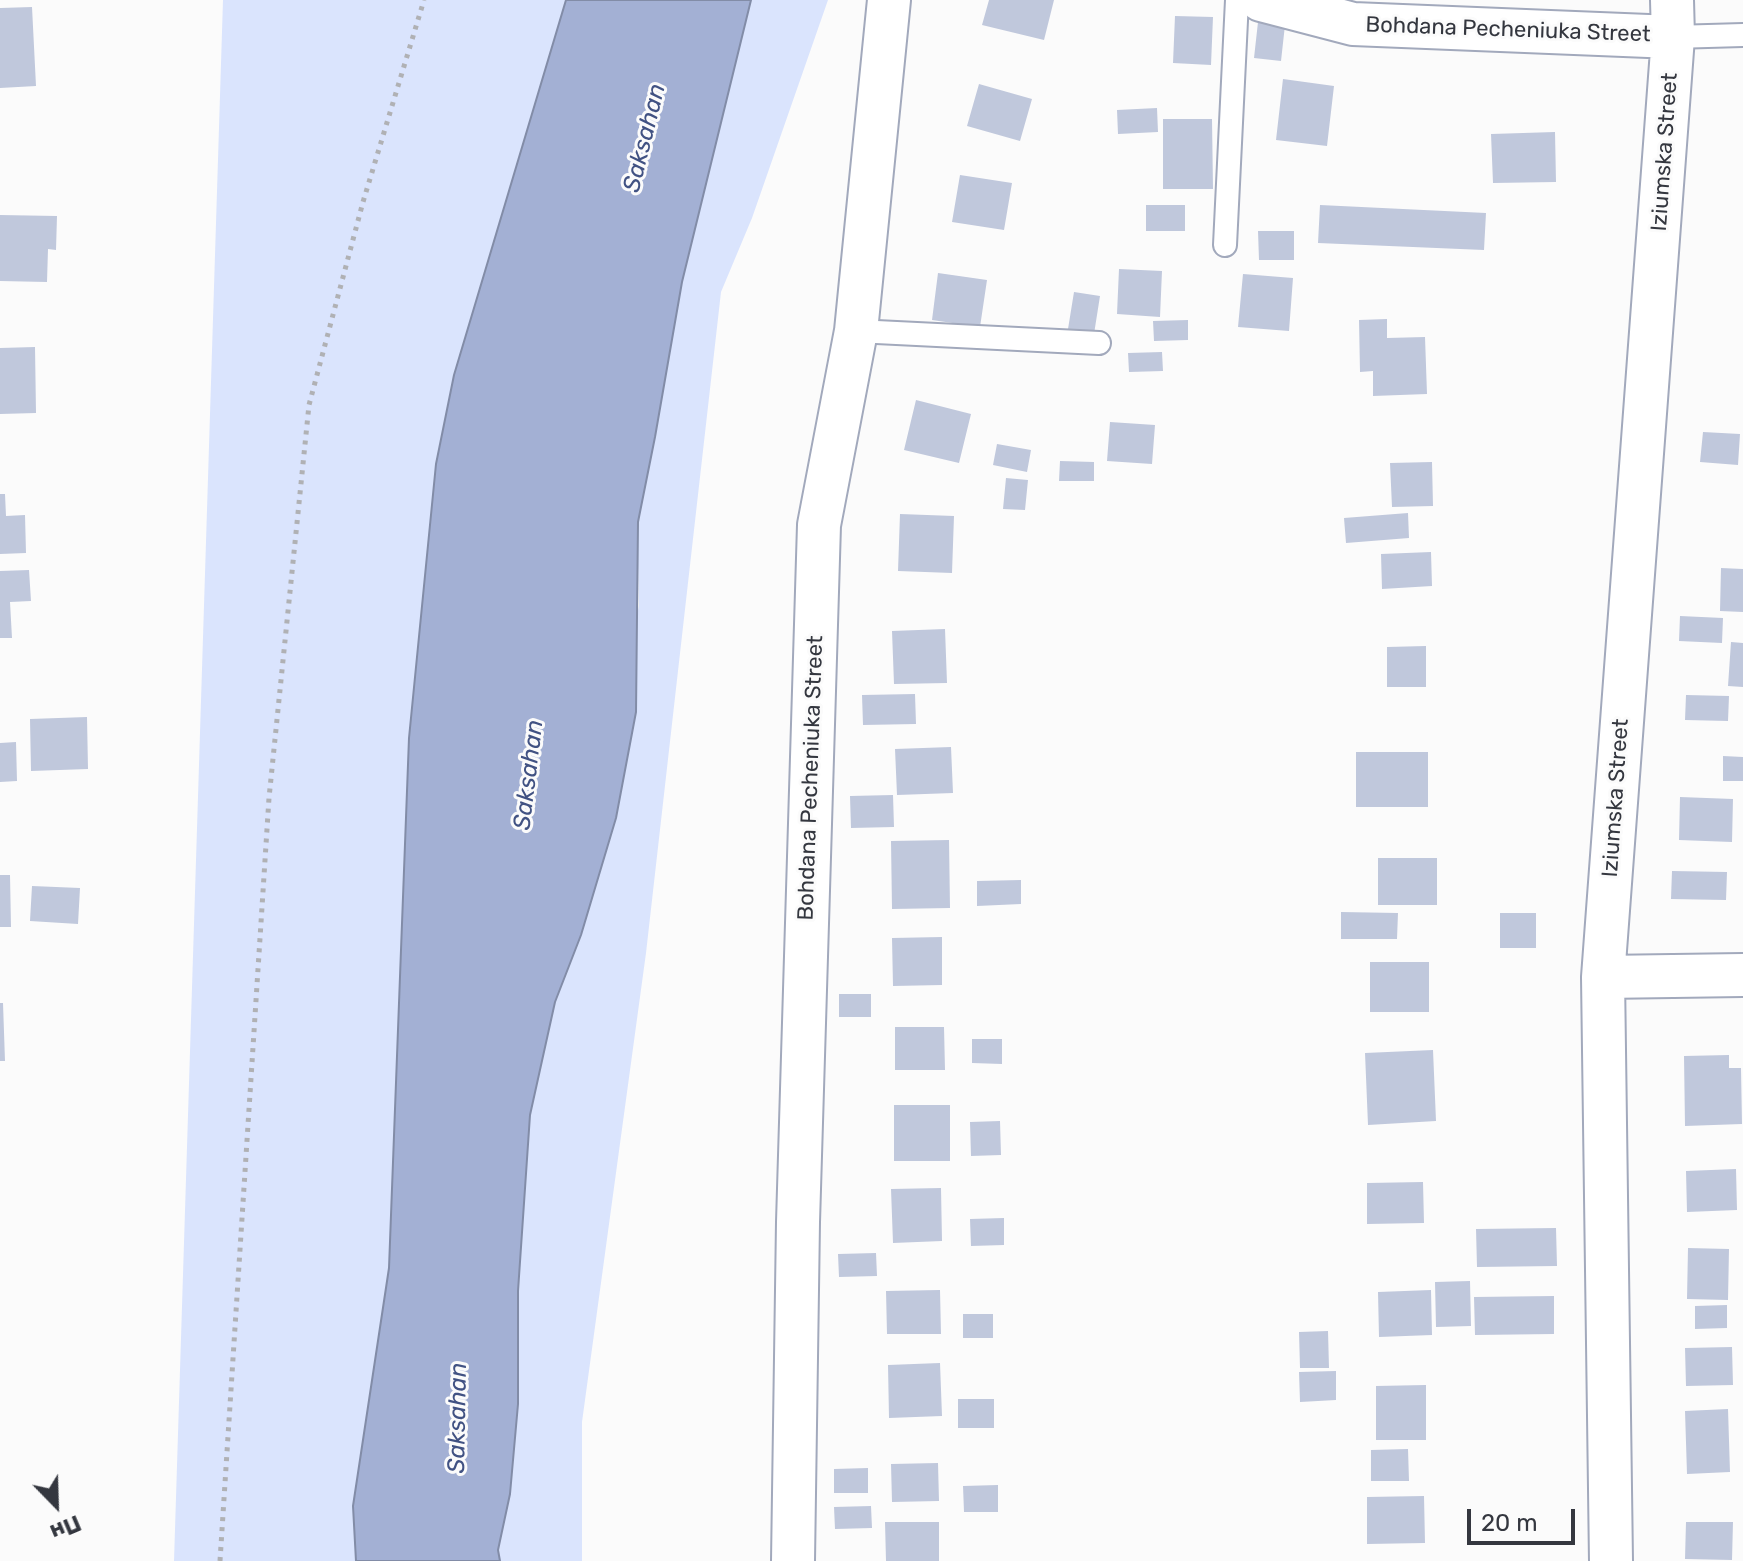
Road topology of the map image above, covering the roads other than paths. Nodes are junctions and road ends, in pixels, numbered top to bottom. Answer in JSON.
{"nodes":[{"id":1,"x":889,"y":0,"type":"edge"},
{"id":2,"x":1237,"y":0,"type":"edge"},
{"id":3,"x":1261,"y":0,"type":"edge"},
{"id":4,"x":1673,"y":19,"type":"edge"},
{"id":5,"x":1743,"y":35,"type":"edge"},
{"id":6,"x":1225,"y":245,"type":"dead end"},
{"id":7,"x":856,"y":331,"type":"junction"},
{"id":8,"x":1099,"y":343,"type":"dead end"},
{"id":9,"x":1743,"y":975,"type":"edge"},
{"id":10,"x":1603,"y":977,"type":"junction"},
{"id":11,"x":793,"y":1561,"type":"edge"},
{"id":12,"x":1611,"y":1561,"type":"edge"}],
"edges":[{"from":1,"to":7,"type":"street","name":"Bohdana Pecheniuka Street"},
{"from":2,"to":6,"type":"lane"},
{"from":3,"to":4,"type":"street","name":"Bohdana Pecheniuka Street"},
{"from":4,"to":5,"type":"lane"},
{"from":4,"to":10,"type":"street","name":"Iziumska Street"},
{"from":7,"to":8,"type":"lane"},
{"from":7,"to":11,"type":"street","name":"Bohdana Pecheniuka Street"},
{"from":9,"to":10,"type":"street"},
{"from":10,"to":12,"type":"street","name":"Iziumska Street"}]}
